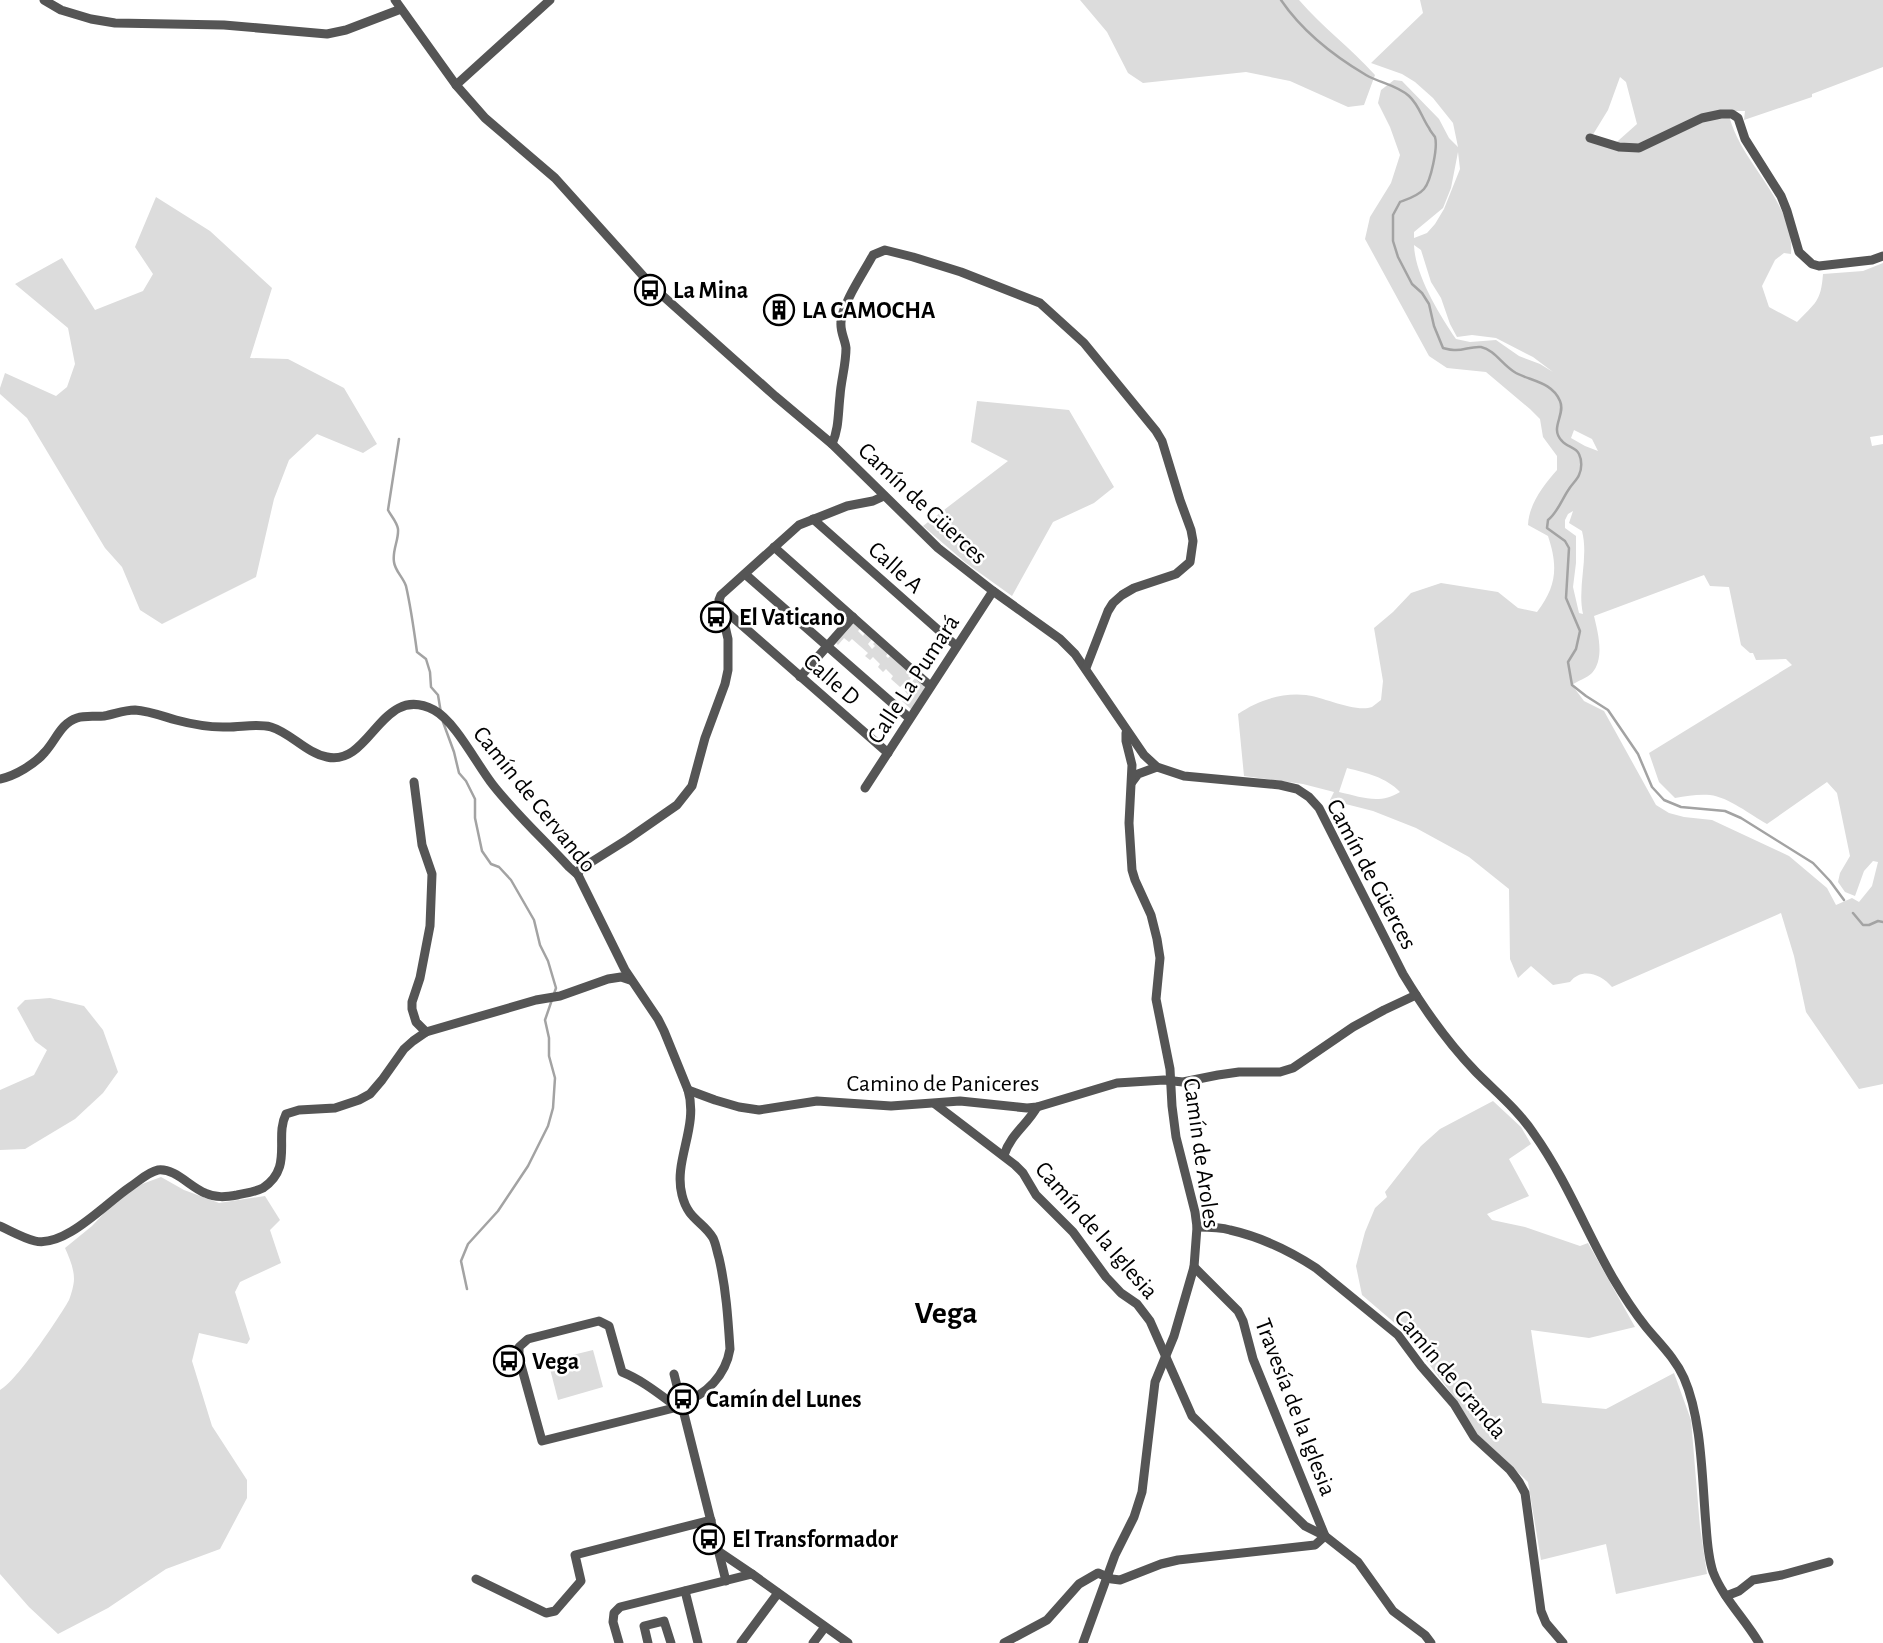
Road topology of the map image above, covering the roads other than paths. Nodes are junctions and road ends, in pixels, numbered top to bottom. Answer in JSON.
{"nodes":[{"id":1,"x":44,"y":0,"type":"edge"},
{"id":2,"x":395,"y":0,"type":"edge"},
{"id":3,"x":550,"y":0,"type":"edge"},
{"id":4,"x":401,"y":9,"type":"junction"},
{"id":5,"x":456,"y":85,"type":"junction"},
{"id":6,"x":1590,"y":138,"type":"dead end"},
{"id":7,"x":1883,"y":256,"type":"edge"},
{"id":8,"x":832,"y":444,"type":"junction"},
{"id":9,"x":884,"y":496,"type":"junction"},
{"id":10,"x":813,"y":519,"type":"junction"},
{"id":11,"x":774,"y":547,"type":"junction"},
{"id":12,"x":745,"y":574,"type":"junction"},
{"id":13,"x":993,"y":592,"type":"junction"},
{"id":14,"x":720,"y":606,"type":"junction"},
{"id":15,"x":853,"y":617,"type":"junction"},
{"id":16,"x":953,"y":643,"type":"dead end"},
{"id":17,"x":827,"y":646,"type":"junction"},
{"id":18,"x":1086,"y":668,"type":"junction"},
{"id":19,"x":800,"y":677,"type":"junction"},
{"id":20,"x":927,"y":683,"type":"dead end"},
{"id":21,"x":907,"y":716,"type":"dead end"},
{"id":22,"x":1126,"y":731,"type":"junction"},
{"id":23,"x":888,"y":753,"type":"junction"},
{"id":24,"x":1157,"y":767,"type":"junction"},
{"id":25,"x":0,"y":779,"type":"edge"},
{"id":26,"x":414,"y":782,"type":"dead end"},
{"id":27,"x":1132,"y":782,"type":"junction"},
{"id":28,"x":865,"y":788,"type":"dead end"},
{"id":29,"x":578,"y":875,"type":"junction"},
{"id":30,"x":630,"y":980,"type":"junction"},
{"id":31,"x":1416,"y":995,"type":"junction"},
{"id":32,"x":426,"y":1032,"type":"junction"},
{"id":33,"x":1172,"y":1081,"type":"junction"},
{"id":34,"x":688,"y":1090,"type":"junction"},
{"id":35,"x":935,"y":1104,"type":"junction"},
{"id":36,"x":1037,"y":1107,"type":"junction"},
{"id":37,"x":1004,"y":1155,"type":"junction"},
{"id":38,"x":0,"y":1226,"type":"edge"},
{"id":39,"x":1197,"y":1227,"type":"junction"},
{"id":40,"x":1194,"y":1267,"type":"junction"},
{"id":41,"x":1166,"y":1359,"type":"junction"},
{"id":42,"x":674,"y":1374,"type":"dead end"},
{"id":43,"x":680,"y":1405,"type":"junction"},
{"id":44,"x":710,"y":1520,"type":"junction"},
{"id":45,"x":1325,"y":1536,"type":"junction"},
{"id":46,"x":718,"y":1551,"type":"junction"},
{"id":47,"x":1829,"y":1562,"type":"dead end"},
{"id":48,"x":752,"y":1574,"type":"junction"},
{"id":49,"x":1107,"y":1575,"type":"junction"},
{"id":50,"x":476,"y":1579,"type":"dead end"},
{"id":51,"x":726,"y":1581,"type":"junction"},
{"id":52,"x":685,"y":1591,"type":"junction"},
{"id":53,"x":778,"y":1593,"type":"junction"},
{"id":54,"x":1727,"y":1596,"type":"junction"},
{"id":55,"x":825,"y":1627,"type":"junction"},
{"id":56,"x":619,"y":1643,"type":"edge"},
{"id":57,"x":648,"y":1643,"type":"edge"},
{"id":58,"x":671,"y":1643,"type":"edge"},
{"id":59,"x":698,"y":1643,"type":"edge"},
{"id":60,"x":741,"y":1643,"type":"edge"},
{"id":61,"x":814,"y":1643,"type":"edge"},
{"id":62,"x":848,"y":1643,"type":"edge"},
{"id":63,"x":1004,"y":1643,"type":"edge"},
{"id":64,"x":1083,"y":1643,"type":"edge"},
{"id":65,"x":1430,"y":1643,"type":"edge"},
{"id":66,"x":1563,"y":1643,"type":"edge"},
{"id":67,"x":1759,"y":1643,"type":"edge"}],
"edges":[{"from":1,"to":4,"type":"street"},
{"from":2,"to":4,"type":"street","name":"Camín de Güerces"},
{"from":3,"to":5,"type":"street"},
{"from":4,"to":5,"type":"street","name":"Camín de Güerces"},
{"from":5,"to":8,"type":"street","name":"Camín de Güerces"},
{"from":6,"to":7,"type":"street"},
{"from":8,"to":9,"type":"street","name":"Camín de Güerces"},
{"from":8,"to":18,"type":"street"},
{"from":9,"to":10,"type":"street"},
{"from":9,"to":13,"type":"street","name":"Camín de Güerces"},
{"from":10,"to":11,"type":"street"},
{"from":10,"to":16,"type":"street","name":"Calle A"},
{"from":11,"to":12,"type":"street"},
{"from":11,"to":15,"type":"street"},
{"from":12,"to":14,"type":"street"},
{"from":12,"to":17,"type":"street"},
{"from":13,"to":18,"type":"street","name":"Camín de Güerces"},
{"from":13,"to":23,"type":"street","name":"Calle La Pumará"},
{"from":14,"to":19,"type":"street","name":"Calle D"},
{"from":14,"to":29,"type":"street"},
{"from":15,"to":17,"type":"street"},
{"from":15,"to":20,"type":"street"},
{"from":17,"to":19,"type":"street"},
{"from":17,"to":21,"type":"street"},
{"from":18,"to":22,"type":"street","name":"Camín de Güerces"},
{"from":19,"to":23,"type":"street","name":"Calle D"},
{"from":22,"to":24,"type":"street","name":"Camín de Güerces"},
{"from":22,"to":27,"type":"street","name":"Camín de Aroles"},
{"from":23,"to":28,"type":"street","name":"Calle La Pumará"},
{"from":24,"to":27,"type":"street"},
{"from":24,"to":31,"type":"street","name":"Camín de Güerces"},
{"from":25,"to":29,"type":"street","name":"Camín de Cervando"},
{"from":26,"to":32,"type":"street"},
{"from":27,"to":33,"type":"street","name":"Camín de Aroles"},
{"from":29,"to":30,"type":"street","name":"Camín de Cervando"},
{"from":30,"to":32,"type":"street"},
{"from":30,"to":34,"type":"street"},
{"from":31,"to":33,"type":"street","name":"Camino de Paniceres"},
{"from":31,"to":54,"type":"street","name":"Camín de Güerces"},
{"from":32,"to":38,"type":"street"},
{"from":33,"to":36,"type":"street","name":"Camino de Paniceres"},
{"from":33,"to":39,"type":"street","name":"Camín de Aroles"},
{"from":34,"to":35,"type":"street","name":"Camino de Paniceres"},
{"from":34,"to":43,"type":"street"},
{"from":35,"to":36,"type":"street","name":"Camino de Paniceres"},
{"from":35,"to":37,"type":"street","name":"Camín de la Iglesia"},
{"from":36,"to":37,"type":"street"},
{"from":37,"to":41,"type":"street","name":"Camín de la Iglesia"},
{"from":39,"to":40,"type":"street","name":"Camín de Aroles"},
{"from":39,"to":66,"type":"street","name":"Camín de Granda"},
{"from":40,"to":41,"type":"street","name":"Camín de Aroles"},
{"from":40,"to":45,"type":"street","name":"Travesía de la Iglesia"},
{"from":41,"to":45,"type":"street","name":"Camín de la Iglesia"},
{"from":41,"to":49,"type":"street","name":"Camín de Aroles"},
{"from":42,"to":43,"type":"street"},
{"from":43,"to":43,"type":"street"},
{"from":43,"to":44,"type":"street"},
{"from":44,"to":46,"type":"street"},
{"from":44,"to":50,"type":"street"},
{"from":45,"to":49,"type":"street"},
{"from":45,"to":65,"type":"street","name":"Camín de la Iglesia"},
{"from":46,"to":48,"type":"street"},
{"from":46,"to":51,"type":"street"},
{"from":47,"to":54,"type":"street"},
{"from":48,"to":51,"type":"street"},
{"from":48,"to":53,"type":"street"},
{"from":49,"to":63,"type":"street"},
{"from":49,"to":64,"type":"street","name":"Camín de Aroles"},
{"from":51,"to":52,"type":"street"},
{"from":52,"to":56,"type":"street"},
{"from":52,"to":59,"type":"street"},
{"from":53,"to":55,"type":"street"},
{"from":53,"to":60,"type":"street"},
{"from":54,"to":67,"type":"street","name":"Camín de Güerces"},
{"from":55,"to":61,"type":"street"},
{"from":55,"to":62,"type":"street"},
{"from":57,"to":58,"type":"street"}]}
